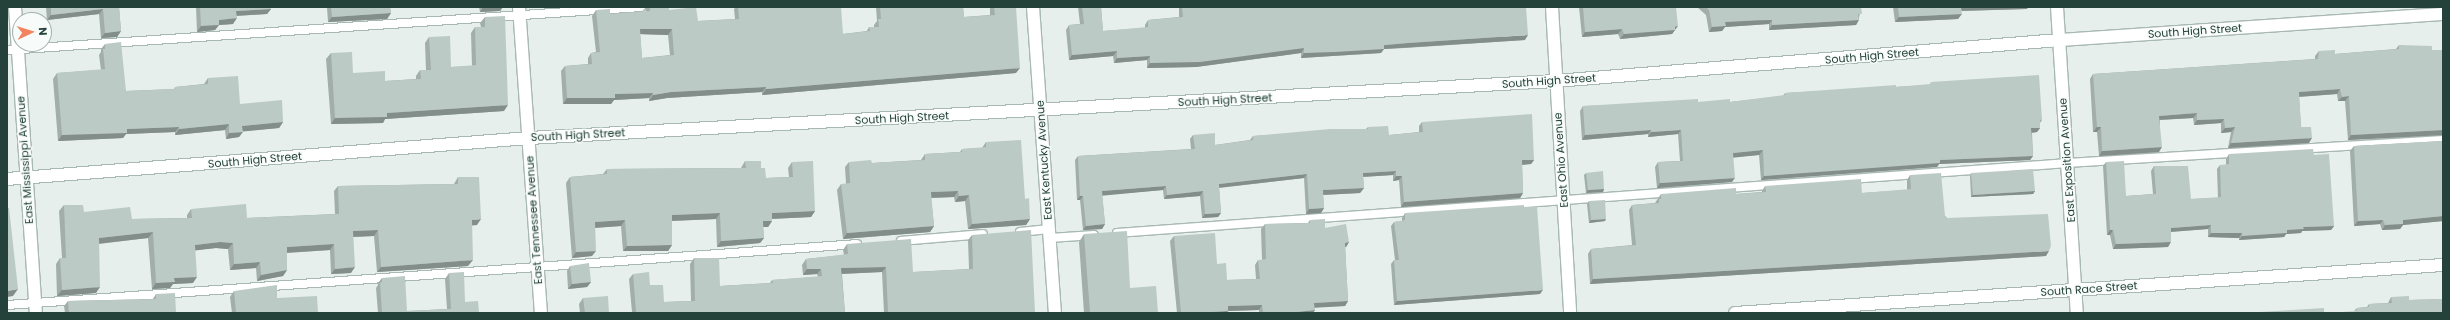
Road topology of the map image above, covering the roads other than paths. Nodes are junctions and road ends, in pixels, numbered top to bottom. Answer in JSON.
{"nodes":[{"id":1,"x":641,"y":7,"type":"edge"},
{"id":2,"x":1033,"y":7,"type":"edge"},
{"id":3,"x":1552,"y":7,"type":"edge"},
{"id":4,"x":2057,"y":7,"type":"edge"},
{"id":5,"x":520,"y":11,"type":"edge"},
{"id":6,"x":2443,"y":14,"type":"edge"},
{"id":7,"x":2059,"y":40,"type":"junction"},
{"id":8,"x":52,"y":46,"type":"edge"},
{"id":9,"x":12,"y":52,"type":"edge"},
{"id":10,"x":1556,"y":82,"type":"junction"},
{"id":11,"x":1040,"y":110,"type":"junction"},
{"id":12,"x":529,"y":138,"type":"junction"},
{"id":13,"x":2443,"y":140,"type":"edge"},
{"id":14,"x":2067,"y":163,"type":"junction"},
{"id":15,"x":27,"y":178,"type":"junction"},
{"id":16,"x":7,"y":179,"type":"edge"},
{"id":17,"x":1564,"y":201,"type":"junction"},
{"id":18,"x":1010,"y":232,"type":"edge"},
{"id":19,"x":994,"y":234,"type":"edge"},
{"id":20,"x":1050,"y":234,"type":"junction"},
{"id":21,"x":892,"y":241,"type":"edge"},
{"id":22,"x":868,"y":243,"type":"edge"},
{"id":23,"x":2443,"y":265,"type":"edge"},
{"id":24,"x":538,"y":268,"type":"junction"},
{"id":25,"x":2076,"y":290,"type":"junction"},
{"id":26,"x":7,"y":305,"type":"edge"},
{"id":27,"x":36,"y":308,"type":"edge"},
{"id":28,"x":541,"y":313,"type":"edge"},
{"id":29,"x":1055,"y":313,"type":"edge"},
{"id":30,"x":1570,"y":313,"type":"edge"},
{"id":31,"x":1735,"y":313,"type":"edge"},
{"id":32,"x":2077,"y":313,"type":"edge"}],
"edges":[{"from":1,"to":5,"type":"lane"},
{"from":2,"to":11,"type":"street","name":"East Kentucky Avenue"},
{"from":3,"to":10,"type":"street","name":"East Ohio Avenue"},
{"from":4,"to":7,"type":"street","name":"East Exposition Avenue"},
{"from":5,"to":8,"type":"lane"},
{"from":5,"to":12,"type":"street","name":"East Tennessee Avenue"},
{"from":6,"to":7,"type":"street","name":"South High Street"},
{"from":7,"to":10,"type":"street","name":"South High Street"},
{"from":7,"to":14,"type":"street","name":"East Exposition Avenue"},
{"from":9,"to":15,"type":"street","name":"East Mississippi Avenue"},
{"from":10,"to":11,"type":"street","name":"South High Street"},
{"from":10,"to":17,"type":"street","name":"East Ohio Avenue"},
{"from":11,"to":12,"type":"street","name":"South High Street"},
{"from":11,"to":20,"type":"street","name":"East Kentucky Avenue"},
{"from":12,"to":15,"type":"street","name":"South High Street"},
{"from":12,"to":24,"type":"street","name":"East Tennessee Avenue"},
{"from":13,"to":14,"type":"lane"},
{"from":14,"to":17,"type":"lane"},
{"from":14,"to":25,"type":"street","name":"East Exposition Avenue"},
{"from":15,"to":16,"type":"street","name":"South High Street"},
{"from":15,"to":27,"type":"street","name":"East Mississippi Avenue"},
{"from":17,"to":20,"type":"lane"},
{"from":17,"to":30,"type":"street","name":"East Ohio Avenue"},
{"from":18,"to":20,"type":"lane"},
{"from":19,"to":21,"type":"lane"},
{"from":20,"to":29,"type":"street","name":"East Kentucky Avenue"},
{"from":22,"to":24,"type":"lane"},
{"from":23,"to":25,"type":"street","name":"South Race Street"},
{"from":24,"to":27,"type":"lane"},
{"from":24,"to":28,"type":"street","name":"East Tennessee Avenue"},
{"from":25,"to":31,"type":"street","name":"South Race Street"},
{"from":25,"to":32,"type":"street","name":"East Exposition Avenue"},
{"from":26,"to":27,"type":"lane"}]}
